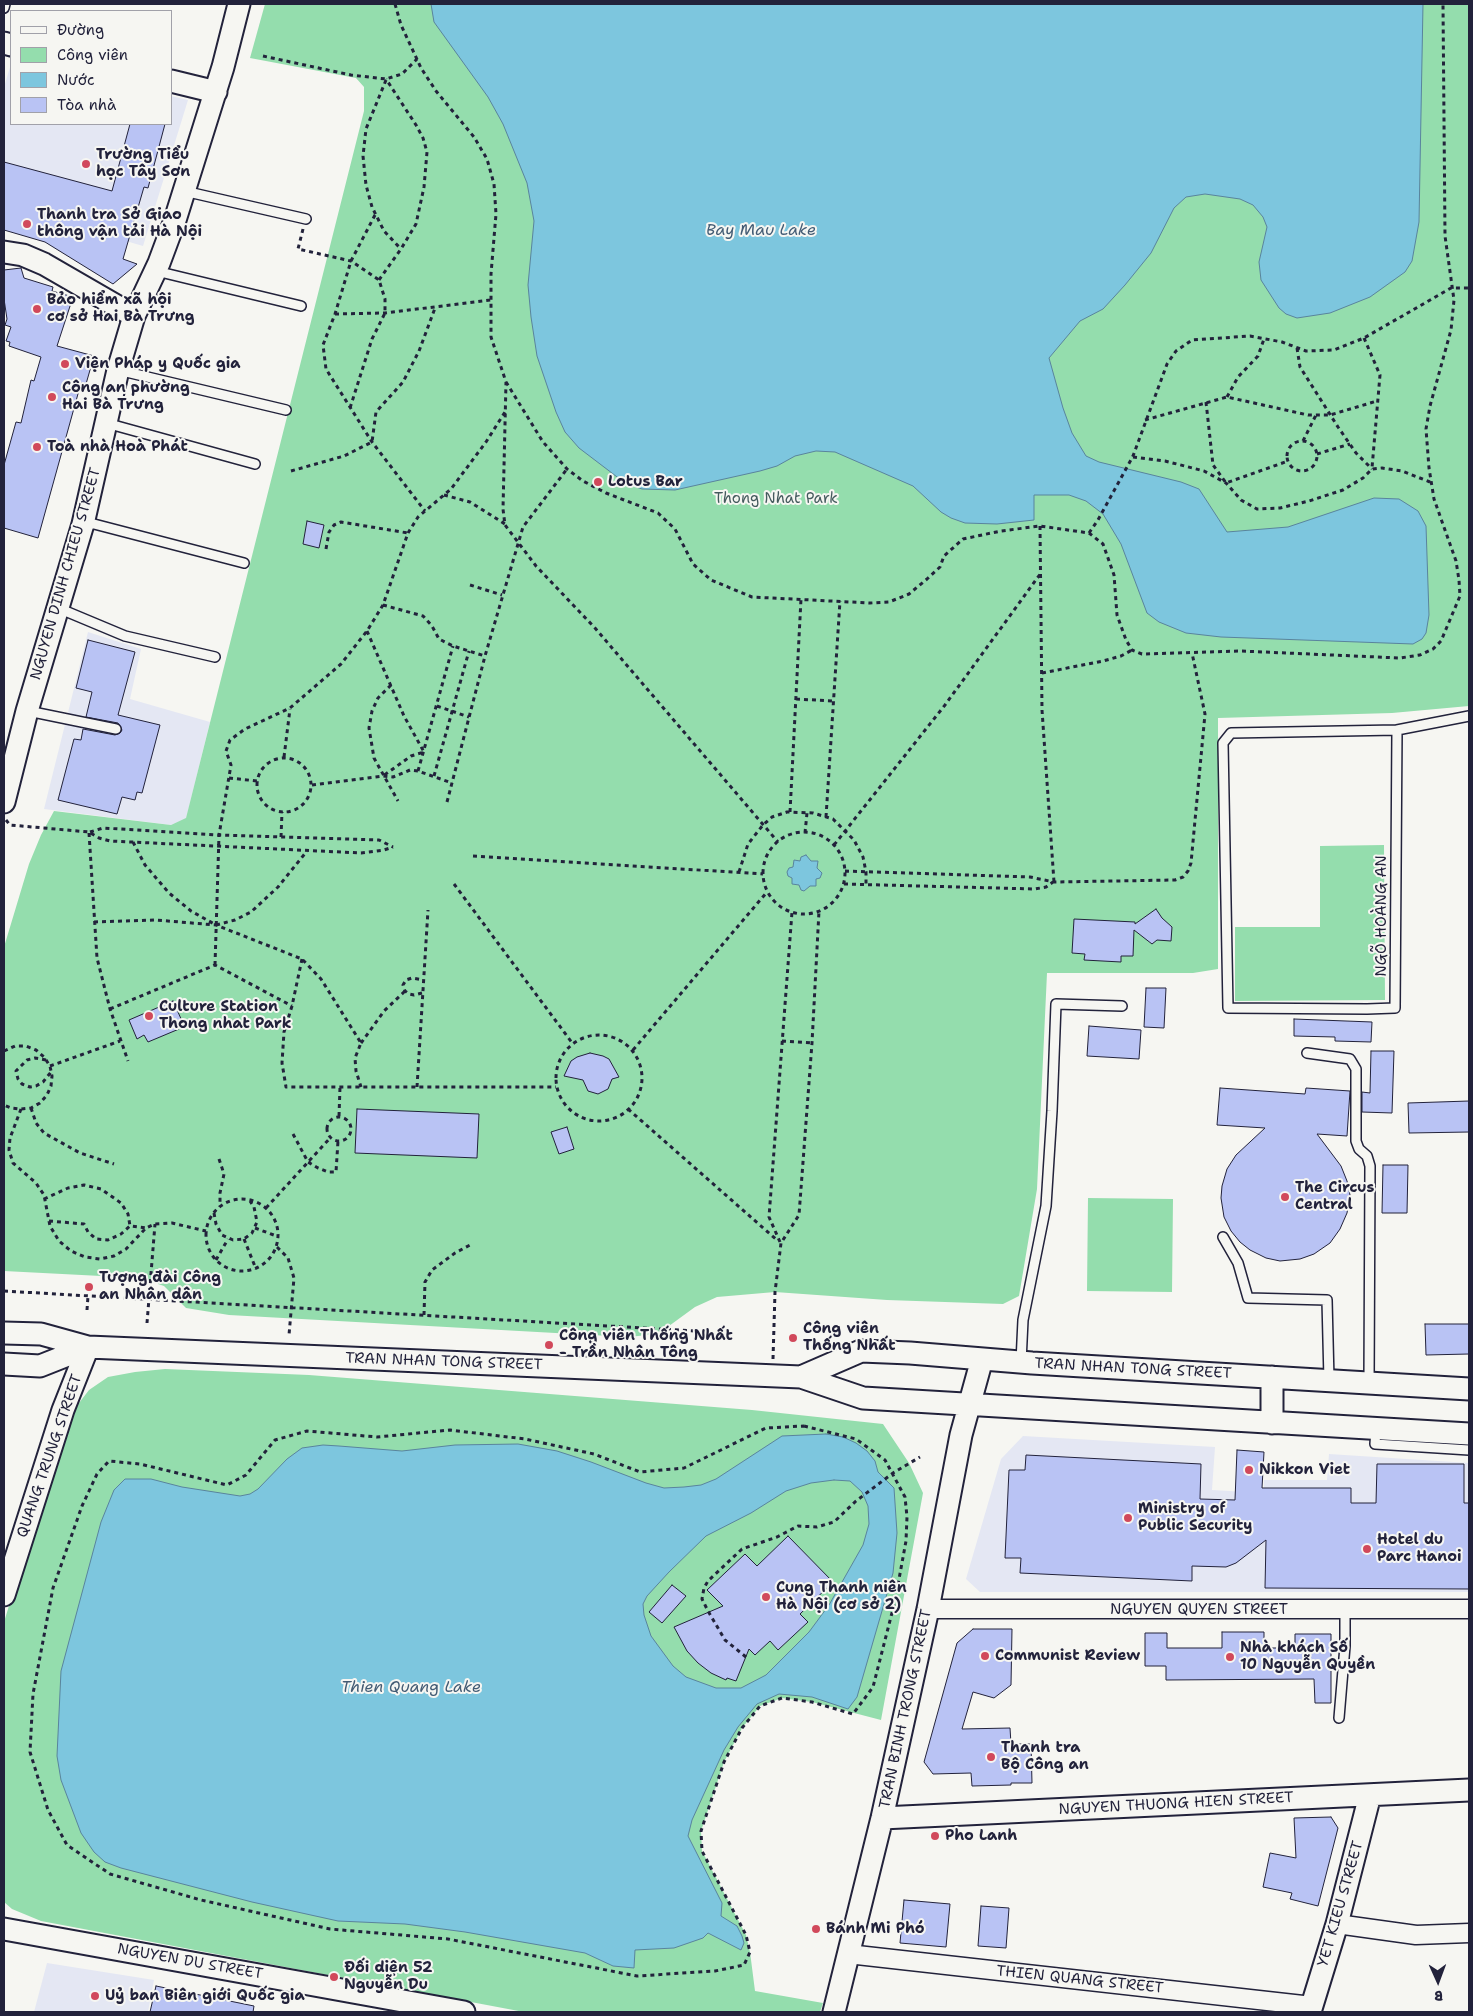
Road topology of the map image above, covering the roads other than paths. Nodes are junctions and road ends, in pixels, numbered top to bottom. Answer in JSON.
{"nodes":[{"id":1,"x":5,"y":4,"type":"edge"},
{"id":2,"x":239,"y":4,"type":"edge"},
{"id":3,"x":4,"y":8,"type":"edge"},
{"id":4,"x":172,"y":81,"type":"edge"},
{"id":5,"x":216,"y":92,"type":"junction"},
{"id":6,"x":184,"y":191,"type":"junction"},
{"id":7,"x":306,"y":220,"type":"road end"},
{"id":8,"x":4,"y":252,"type":"edge"},
{"id":9,"x":156,"y":271,"type":"junction"},
{"id":10,"x":301,"y":306,"type":"dead end"},
{"id":11,"x":134,"y":316,"type":"junction"},
{"id":12,"x":118,"y":370,"type":"junction"},
{"id":13,"x":286,"y":410,"type":"dead end"},
{"id":14,"x":106,"y":423,"type":"junction"},
{"id":15,"x":255,"y":464,"type":"dead end"},
{"id":16,"x":82,"y":524,"type":"junction"},
{"id":17,"x":244,"y":564,"type":"dead end"},
{"id":18,"x":58,"y":608,"type":"junction"},
{"id":19,"x":215,"y":657,"type":"dead end"},
{"id":20,"x":27,"y":711,"type":"junction"},
{"id":21,"x":1469,"y":716,"type":"edge"},
{"id":22,"x":116,"y":729,"type":"dead end"},
{"id":23,"x":1397,"y":730,"type":"junction"},
{"id":24,"x":4,"y":802,"type":"edge"},
{"id":25,"x":1122,"y":1006,"type":"dead end"},
{"id":26,"x":1307,"y":1053,"type":"dead end"},
{"id":27,"x":1223,"y":1237,"type":"dead end"},
{"id":28,"x":4,"y":1333,"type":"edge"},
{"id":29,"x":88,"y":1347,"type":"junction"},
{"id":30,"x":982,"y":1359,"type":"junction"},
{"id":31,"x":1021,"y":1362,"type":"junction"},
{"id":32,"x":4,"y":1364,"type":"edge"},
{"id":33,"x":801,"y":1377,"type":"junction"},
{"id":34,"x":1272,"y":1377,"type":"junction"},
{"id":35,"x":1330,"y":1380,"type":"junction"},
{"id":36,"x":1369,"y":1382,"type":"junction"},
{"id":37,"x":1469,"y":1389,"type":"edge"},
{"id":38,"x":970,"y":1404,"type":"junction"},
{"id":39,"x":1272,"y":1423,"type":"junction"},
{"id":40,"x":1376,"y":1428,"type":"junction"},
{"id":41,"x":1469,"y":1434,"type":"edge"},
{"id":42,"x":1469,"y":1450,"type":"edge"},
{"id":43,"x":4,"y":1595,"type":"edge"},
{"id":44,"x":928,"y":1609,"type":"junction"},
{"id":45,"x":1469,"y":1609,"type":"edge"},
{"id":46,"x":1345,"y":1610,"type":"junction"},
{"id":47,"x":1339,"y":1718,"type":"dead end"},
{"id":48,"x":1469,"y":1790,"type":"edge"},
{"id":49,"x":1370,"y":1795,"type":"junction"},
{"id":50,"x":882,"y":1818,"type":"junction"},
{"id":51,"x":1336,"y":1924,"type":"junction"},
{"id":52,"x":8,"y":1926,"type":"edge"},
{"id":53,"x":1469,"y":1933,"type":"edge"},
{"id":54,"x":848,"y":1954,"type":"junction"},
{"id":55,"x":1311,"y":2009,"type":"edge"},
{"id":56,"x":452,"y":2011,"type":"edge"},
{"id":57,"x":834,"y":2012,"type":"edge"}],
"edges":[{"from":1,"to":3,"type":"lane"},
{"from":2,"to":5,"type":"street","name":"NGUYEN DINH CHIEU STREET"},
{"from":4,"to":5,"type":"street"},
{"from":5,"to":6,"type":"street","name":"NGUYEN DINH CHIEU STREET"},
{"from":6,"to":7,"type":"lane"},
{"from":6,"to":9,"type":"street","name":"NGUYEN DINH CHIEU STREET"},
{"from":8,"to":11,"type":"street"},
{"from":9,"to":10,"type":"lane"},
{"from":9,"to":11,"type":"street","name":"NGUYEN DINH CHIEU STREET"},
{"from":11,"to":12,"type":"street","name":"NGUYEN DINH CHIEU STREET"},
{"from":12,"to":13,"type":"lane"},
{"from":12,"to":14,"type":"street","name":"NGUYEN DINH CHIEU STREET"},
{"from":14,"to":15,"type":"lane"},
{"from":14,"to":16,"type":"street","name":"NGUYEN DINH CHIEU STREET"},
{"from":16,"to":17,"type":"lane"},
{"from":16,"to":18,"type":"street","name":"NGUYEN DINH CHIEU STREET"},
{"from":18,"to":19,"type":"lane"},
{"from":18,"to":20,"type":"street","name":"NGUYEN DINH CHIEU STREET"},
{"from":20,"to":22,"type":"lane"},
{"from":20,"to":24,"type":"street","name":"NGUYEN DINH CHIEU STREET"},
{"from":21,"to":23,"type":"lane"},
{"from":23,"to":23,"type":"lane","name":"NGÕ HOÀNG AN"},
{"from":25,"to":31,"type":"lane"},
{"from":26,"to":36,"type":"lane"},
{"from":27,"to":35,"type":"lane"},
{"from":28,"to":29,"type":"street","name":"TRAN NHAN TONG STREET"},
{"from":29,"to":32,"type":"street","name":"TRAN NHAN TONG STREET"},
{"from":29,"to":33,"type":"street","name":"TRAN NHAN TONG STREET"},
{"from":29,"to":43,"type":"street","name":"QUANG TRUNG STREET"},
{"from":30,"to":31,"type":"street","name":"TRAN NHAN TONG STREET"},
{"from":30,"to":33,"type":"street","name":"TRAN NHAN TONG STREET"},
{"from":30,"to":38,"type":"street","name":"TRAN BINH TRONG STREET"},
{"from":31,"to":34,"type":"street","name":"TRAN NHAN TONG STREET"},
{"from":33,"to":38,"type":"street","name":"TRAN NHAN TONG STREET"},
{"from":34,"to":35,"type":"street","name":"TRAN NHAN TONG STREET"},
{"from":34,"to":39,"type":"street"},
{"from":35,"to":36,"type":"street","name":"TRAN NHAN TONG STREET"},
{"from":36,"to":37,"type":"street","name":"TRAN NHAN TONG STREET"},
{"from":38,"to":39,"type":"street","name":"TRAN NHAN TONG STREET"},
{"from":38,"to":44,"type":"street","name":"TRAN BINH TRONG STREET"},
{"from":39,"to":40,"type":"street","name":"TRAN NHAN TONG STREET"},
{"from":40,"to":41,"type":"street","name":"TRAN NHAN TONG STREET"},
{"from":40,"to":42,"type":"lane"},
{"from":44,"to":46,"type":"street","name":"NGUYEN QUYEN STREET"},
{"from":44,"to":50,"type":"street","name":"TRAN BINH TRONG STREET"},
{"from":45,"to":46,"type":"street","name":"NGUYEN QUYEN STREET"},
{"from":46,"to":47,"type":"lane"},
{"from":48,"to":49,"type":"street","name":"NGUYEN THUONG HIEN STREET"},
{"from":49,"to":50,"type":"street","name":"NGUYEN THUONG HIEN STREET"},
{"from":49,"to":51,"type":"street","name":"YET KIEU STREET"},
{"from":50,"to":54,"type":"street","name":"TRAN BINH TRONG STREET"},
{"from":51,"to":53,"type":"street"},
{"from":51,"to":55,"type":"street","name":"YET KIEU STREET"},
{"from":52,"to":56,"type":"street","name":"NGUYEN DU STREET"},
{"from":54,"to":55,"type":"street","name":"THIEN QUANG STREET"},
{"from":54,"to":57,"type":"street","name":"TRAN BINH TRONG STREET"}]}
